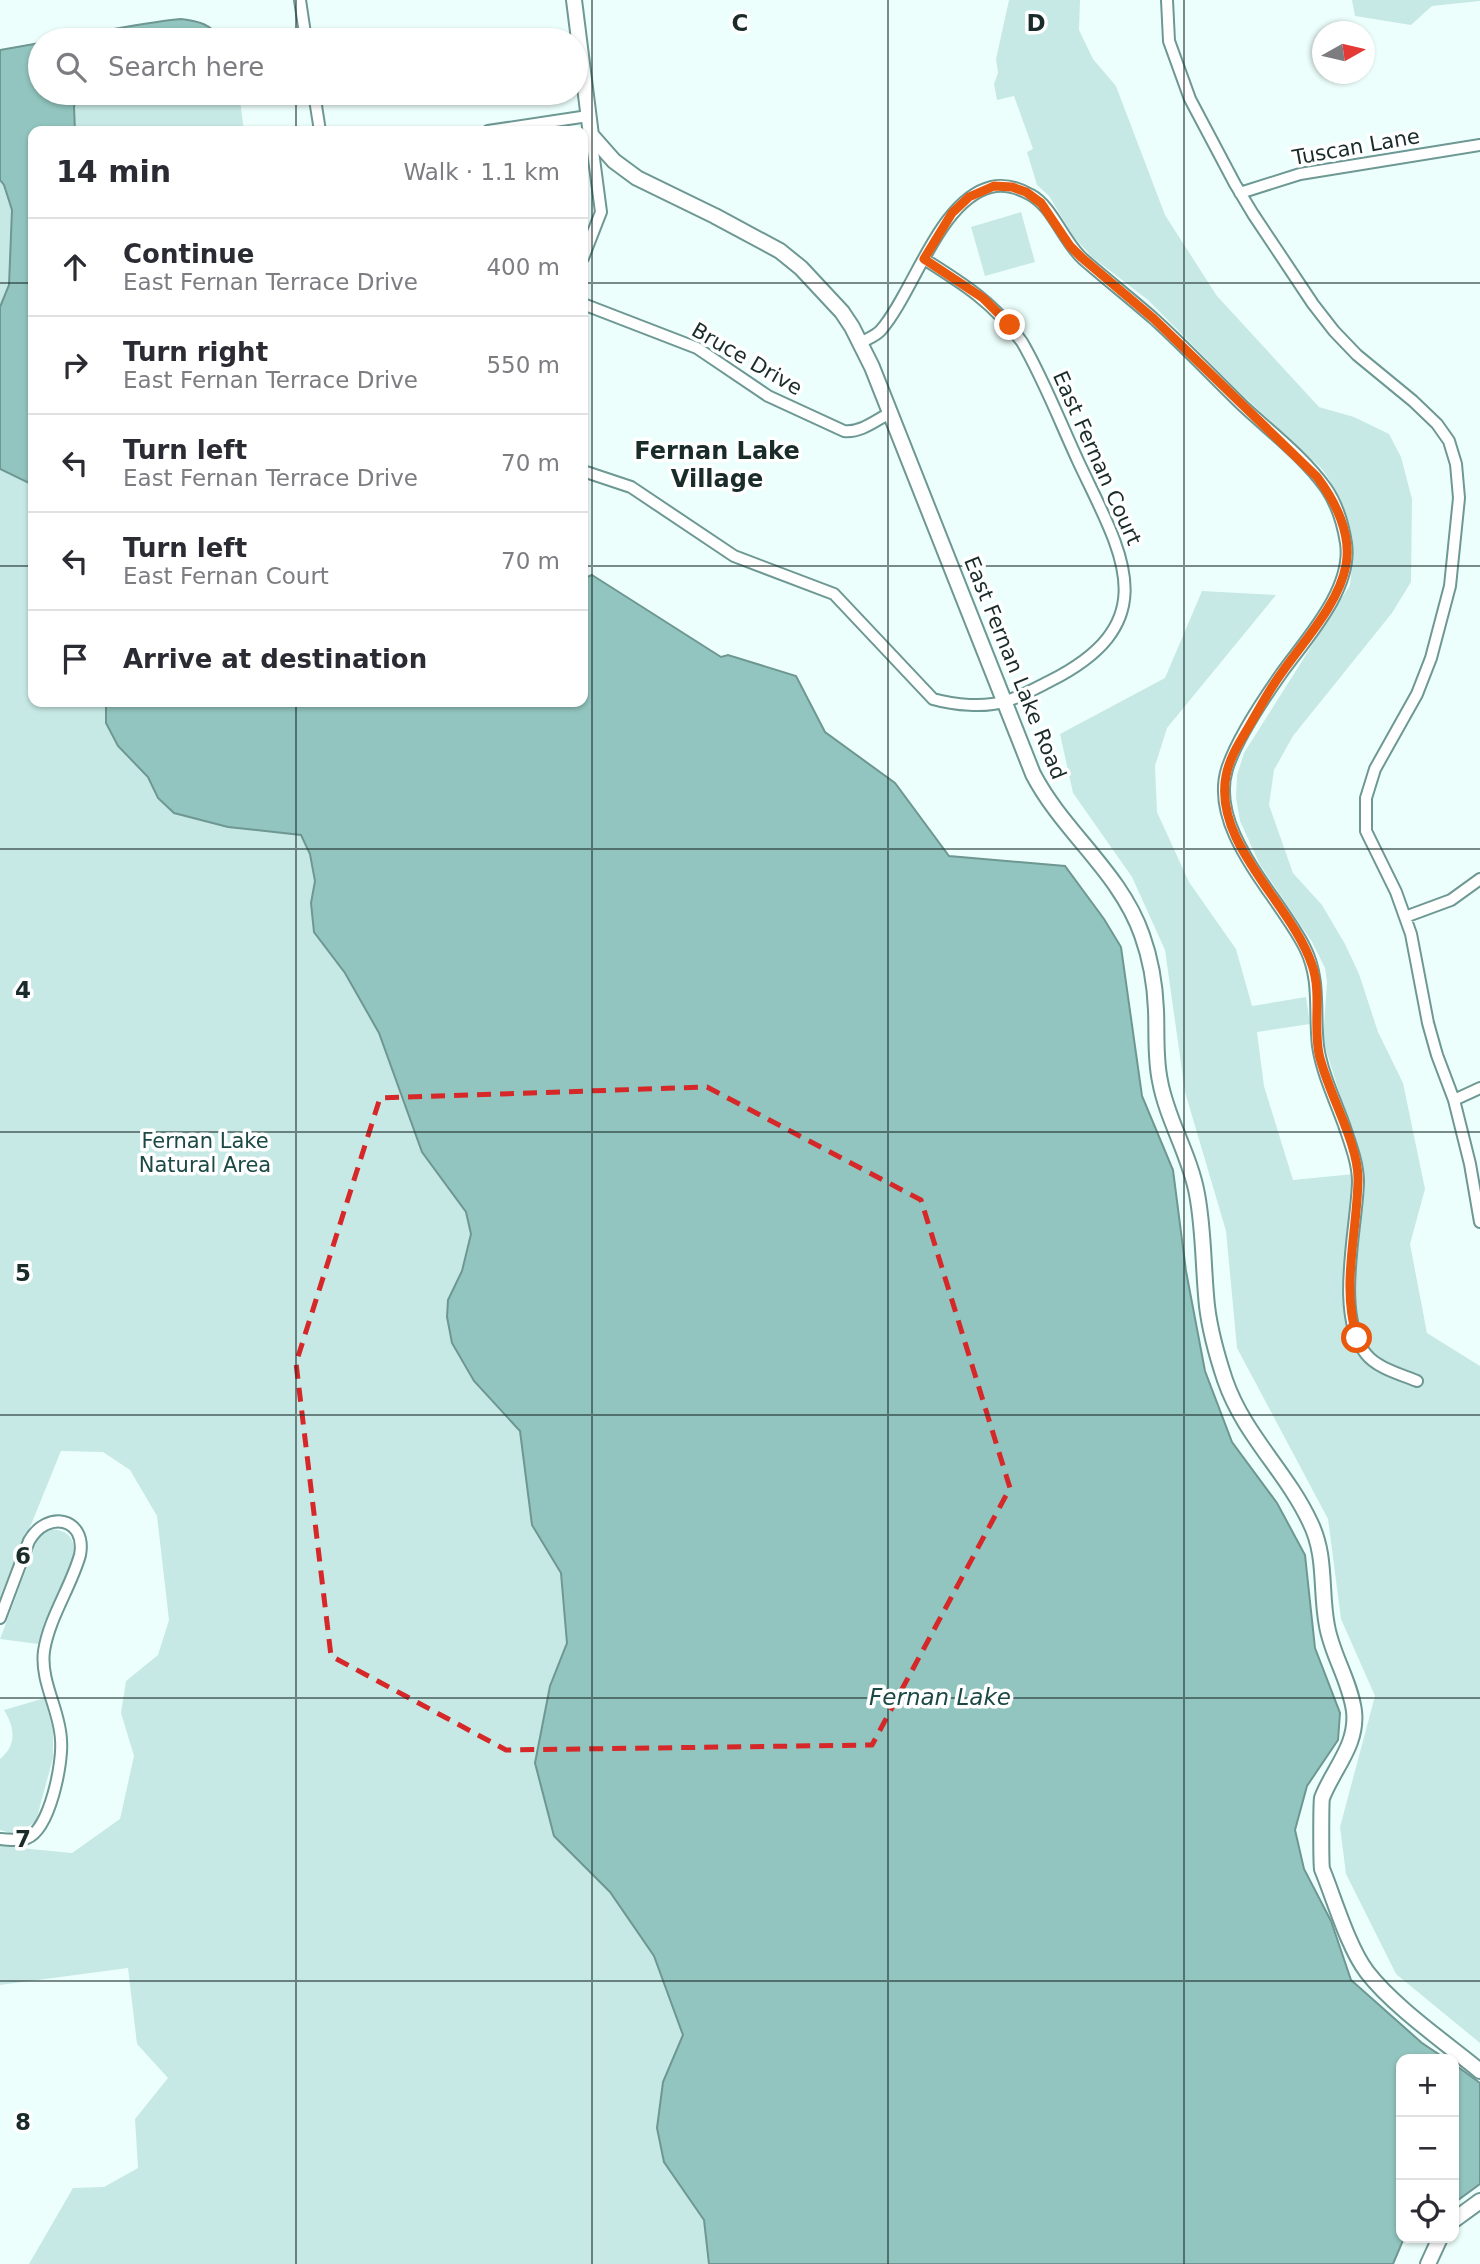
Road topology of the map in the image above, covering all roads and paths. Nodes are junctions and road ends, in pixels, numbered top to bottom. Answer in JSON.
{"nodes":[{"id":1,"x":300,"y":0,"type":"edge"},
{"id":2,"x":1167,"y":0,"type":"edge"},
{"id":3,"x":578,"y":2,"type":"edge"},
{"id":4,"x":304,"y":28,"type":"edge"},
{"id":5,"x":580,"y":28,"type":"edge"},
{"id":6,"x":316,"y":105,"type":"edge"},
{"id":7,"x":587,"y":105,"type":"edge"},
{"id":8,"x":588,"y":116,"type":"junction"},
{"id":9,"x":319,"y":126,"type":"edge"},
{"id":10,"x":521,"y":126,"type":"edge"},
{"id":11,"x":591,"y":135,"type":"junction"},
{"id":12,"x":1480,"y":145,"type":"edge"},
{"id":13,"x":1240,"y":193,"type":"junction"},
{"id":14,"x":588,"y":245,"type":"edge"},
{"id":15,"x":924,"y":259,"type":"junction"},
{"id":16,"x":588,"y":306,"type":"edge"},
{"id":17,"x":860,"y":343,"type":"junction"},
{"id":18,"x":890,"y":413,"type":"junction"},
{"id":19,"x":588,"y":473,"type":"edge"},
{"id":20,"x":1004,"y":702,"type":"junction"},
{"id":21,"x":1480,"y":879,"type":"edge"},
{"id":22,"x":1405,"y":917,"type":"junction"},
{"id":23,"x":1480,"y":1088,"type":"edge"},
{"id":24,"x":1454,"y":1100,"type":"junction"},
{"id":25,"x":1480,"y":1222,"type":"edge"},
{"id":26,"x":1417,"y":1381,"type":"dead end"},
{"id":27,"x":0,"y":1618,"type":"edge"},
{"id":28,"x":0,"y":1839,"type":"edge"},
{"id":29,"x":1480,"y":2071,"type":"edge"},
{"id":30,"x":1480,"y":2202,"type":"edge"},
{"id":31,"x":1459,"y":2217,"type":"edge"},
{"id":32,"x":1438,"y":2243,"type":"edge"},
{"id":33,"x":1428,"y":2264,"type":"edge"}],
"edges":[{"from":1,"to":4,"type":"street"},
{"from":2,"to":13,"type":"street"},
{"from":3,"to":5,"type":"street"},
{"from":6,"to":9,"type":"street"},
{"from":7,"to":8,"type":"street"},
{"from":8,"to":10,"type":"street"},
{"from":8,"to":11,"type":"street"},
{"from":11,"to":14,"type":"street"},
{"from":11,"to":17,"type":"street","name":"East Fernan Lake Road"},
{"from":12,"to":13,"type":"street","name":"Tuscan Lane"},
{"from":13,"to":22,"type":"street"},
{"from":15,"to":17,"type":"street"},
{"from":15,"to":20,"type":"street","name":"East Fernan Court"},
{"from":15,"to":26,"type":"street"},
{"from":16,"to":18,"type":"street","name":"Bruce Drive"},
{"from":17,"to":18,"type":"street","name":"East Fernan Lake Road"},
{"from":18,"to":20,"type":"street","name":"East Fernan Lake Road"},
{"from":19,"to":20,"type":"street"},
{"from":20,"to":29,"type":"street","name":"East Fernan Lake Road"},
{"from":21,"to":22,"type":"street"},
{"from":22,"to":24,"type":"street"},
{"from":23,"to":24,"type":"street"},
{"from":24,"to":25,"type":"street"},
{"from":27,"to":28,"type":"street"},
{"from":30,"to":31,"type":"street"},
{"from":32,"to":33,"type":"street"}]}
